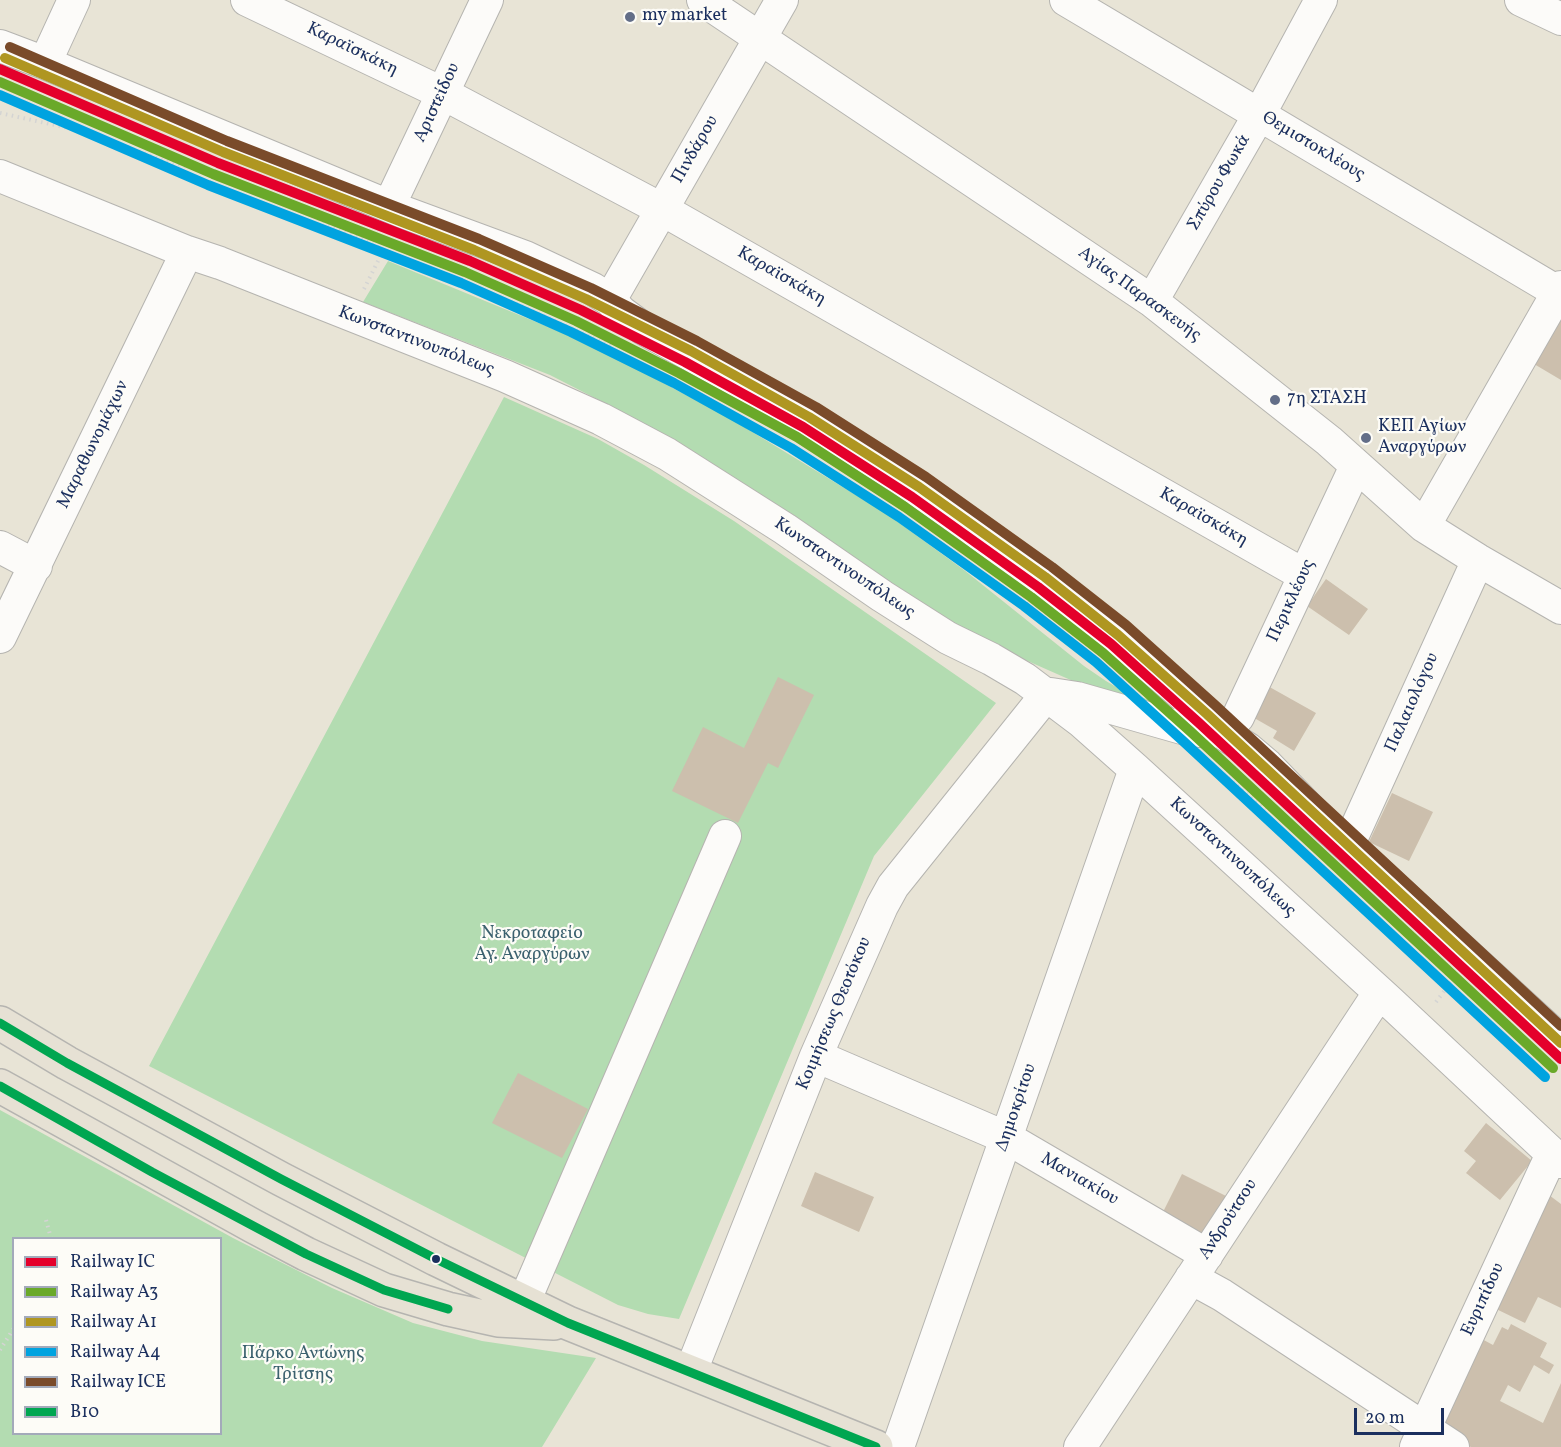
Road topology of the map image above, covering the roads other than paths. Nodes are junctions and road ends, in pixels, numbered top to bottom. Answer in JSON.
{"nodes":[{"id":1,"x":74,"y":0,"type":"edge"},
{"id":2,"x":248,"y":0,"type":"edge"},
{"id":3,"x":487,"y":0,"type":"edge"},
{"id":4,"x":703,"y":0,"type":"edge"},
{"id":5,"x":782,"y":0,"type":"edge"},
{"id":6,"x":1066,"y":0,"type":"edge"},
{"id":7,"x":1321,"y":0,"type":"edge"},
{"id":8,"x":1521,"y":0,"type":"edge"},
{"id":9,"x":1561,"y":19,"type":"edge"},
{"id":10,"x":760,"y":37,"type":"junction"},
{"id":11,"x":0,"y":46,"type":"edge"},
{"id":12,"x":45,"y":63,"type":"junction"},
{"id":13,"x":442,"y":93,"type":"junction"},
{"id":14,"x":1259,"y":115,"type":"junction"},
{"id":15,"x":2,"y":181,"type":"edge"},
{"id":16,"x":389,"y":206,"type":"junction"},
{"id":17,"x":663,"y":210,"type":"junction"},
{"id":18,"x":187,"y":252,"type":"junction"},
{"id":19,"x":1560,"y":291,"type":"edge"},
{"id":20,"x":610,"y":300,"type":"junction"},
{"id":21,"x":1152,"y":301,"type":"junction"},
{"id":22,"x":1356,"y":466,"type":"junction"},
{"id":23,"x":1424,"y":526,"type":"junction"},
{"id":24,"x":0,"y":547,"type":"edge"},
{"id":25,"x":1478,"y":560,"type":"junction"},
{"id":26,"x":36,"y":566,"type":"junction"},
{"id":27,"x":1304,"y":575,"type":"junction"},
{"id":28,"x":1561,"y":608,"type":"edge"},
{"id":29,"x":0,"y":637,"type":"edge"},
{"id":30,"x":1047,"y":694,"type":"junction"},
{"id":31,"x":1221,"y":732,"type":"junction"},
{"id":32,"x":1135,"y":769,"type":"junction"},
{"id":33,"x":725,"y":836,"type":"dead end"},
{"id":34,"x":1348,"y":846,"type":"junction"},
{"id":35,"x":1379,"y":993,"type":"junction"},
{"id":36,"x":0,"y":1023,"type":"edge"},
{"id":37,"x":1558,"y":1030,"type":"edge"},
{"id":38,"x":816,"y":1056,"type":"junction"},
{"id":39,"x":0,"y":1086,"type":"edge"},
{"id":40,"x":1007,"y":1138,"type":"junction"},
{"id":41,"x":1556,"y":1158,"type":"edge"},
{"id":42,"x":1199,"y":1266,"type":"junction"},
{"id":43,"x":525,"y":1302,"type":"junction"},
{"id":44,"x":568,"y":1323,"type":"junction"},
{"id":45,"x":691,"y":1371,"type":"junction"},
{"id":46,"x":1420,"y":1438,"type":"edge"},
{"id":47,"x":876,"y":1447,"type":"edge"},
{"id":48,"x":898,"y":1447,"type":"edge"},
{"id":49,"x":1080,"y":1447,"type":"edge"},
{"id":50,"x":1453,"y":1447,"type":"edge"}],
"edges":[{"from":1,"to":12,"type":"street"},
{"from":2,"to":13,"type":"street","name":"Καραϊσκάκη"},
{"from":3,"to":13,"type":"street","name":"Αριστείδου"},
{"from":4,"to":10,"type":"street","name":"Αγίας Παρασκευής"},
{"from":5,"to":10,"type":"street","name":"Πινδάρου"},
{"from":6,"to":14,"type":"street","name":"Θεμιστοκλέους"},
{"from":7,"to":14,"type":"street","name":"Σπύρου Φωκά"},
{"from":8,"to":9,"type":"street"},
{"from":10,"to":17,"type":"street","name":"Πινδάρου"},
{"from":10,"to":21,"type":"street","name":"Αγίας Παρασκευής"},
{"from":11,"to":12,"type":"street"},
{"from":12,"to":16,"type":"street"},
{"from":13,"to":16,"type":"street","name":"Αριστείδου"},
{"from":13,"to":17,"type":"street","name":"Καραϊσκάκη"},
{"from":14,"to":19,"type":"street","name":"Θεμιστοκλέους"},
{"from":14,"to":21,"type":"street","name":"Σπύρου Φωκά"},
{"from":15,"to":18,"type":"street","name":"Κωνσταντινουπόλεως"},
{"from":16,"to":20,"type":"street"},
{"from":17,"to":20,"type":"street","name":"Πινδάρου"},
{"from":17,"to":27,"type":"street","name":"Καραϊσκάκη"},
{"from":18,"to":26,"type":"street","name":"Μαραθωνομάχων"},
{"from":18,"to":30,"type":"street","name":"Κωνσταντινουπόλεως"},
{"from":19,"to":23,"type":"street"},
{"from":20,"to":31,"type":"street"},
{"from":21,"to":22,"type":"street","name":"Αγίας Παρασκευής"},
{"from":22,"to":23,"type":"street","name":"Αγίας Παρασκευής"},
{"from":22,"to":27,"type":"street","name":"Περικλέους"},
{"from":23,"to":25,"type":"street","name":"Αγίας Παρασκευής"},
{"from":24,"to":26,"type":"street"},
{"from":25,"to":28,"type":"street","name":"Αγίας Παρασκευής"},
{"from":25,"to":34,"type":"street","name":"Παλαιολόγου"},
{"from":26,"to":29,"type":"street","name":"Μαραθωνομάχων"},
{"from":27,"to":31,"type":"street","name":"Περικλέους"},
{"from":30,"to":31,"type":"street"},
{"from":30,"to":32,"type":"street","name":"Κωνσταντινουπόλεως"},
{"from":30,"to":38,"type":"street","name":"Κοιμήσεως Θεοτόκου"},
{"from":31,"to":34,"type":"street"},
{"from":32,"to":35,"type":"street","name":"Κωνσταντινουπόλεως"},
{"from":32,"to":40,"type":"street","name":"Δημοκρίτου"},
{"from":33,"to":43,"type":"street"},
{"from":34,"to":37,"type":"street"},
{"from":35,"to":41,"type":"street","name":"Κωνσταντινουπόλεως"},
{"from":35,"to":42,"type":"street","name":"Ανδρούτσου"},
{"from":36,"to":43,"type":"main road"},
{"from":38,"to":40,"type":"street","name":"Μανιακίου"},
{"from":38,"to":45,"type":"street","name":"Κοιμήσεως Θεοτόκου"},
{"from":39,"to":44,"type":"main road"},
{"from":40,"to":42,"type":"street","name":"Μανιακίου"},
{"from":40,"to":48,"type":"street","name":"Δημοκρίτου"},
{"from":41,"to":46,"type":"street","name":"Ευριπίδου"},
{"from":42,"to":46,"type":"street","name":"Μανιακίου"},
{"from":42,"to":49,"type":"street","name":"Ανδρούτσου"},
{"from":43,"to":44,"type":"main road"},
{"from":44,"to":45,"type":"main road"},
{"from":45,"to":47,"type":"main road"},
{"from":46,"to":50,"type":"street","name":"Μανιακίου"}]}
